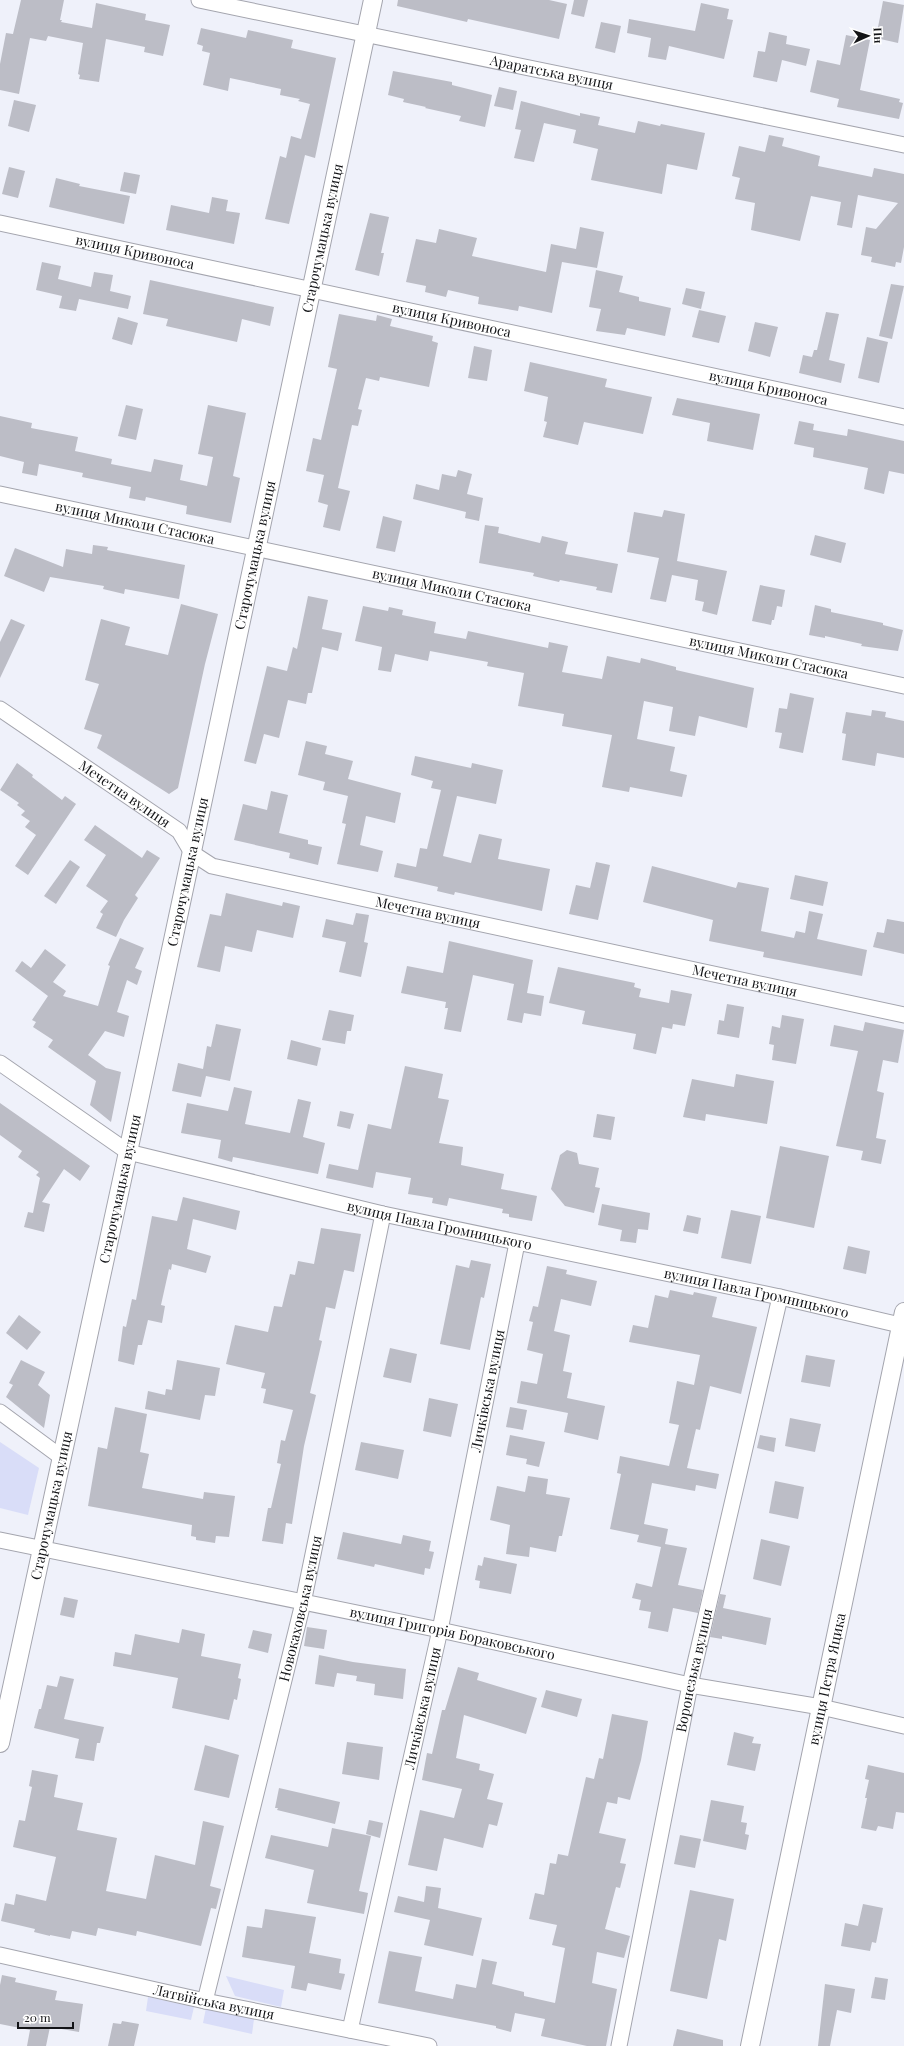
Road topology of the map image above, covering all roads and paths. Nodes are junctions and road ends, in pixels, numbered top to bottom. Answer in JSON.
{"nodes":[{"id":1,"x":199,"y":0,"type":"edge"},
{"id":2,"x":373,"y":0,"type":"edge"},
{"id":3,"x":366,"y":35,"type":"junction"},
{"id":4,"x":904,"y":144,"type":"edge"},
{"id":5,"x":0,"y":223,"type":"edge"},
{"id":6,"x":311,"y":291,"type":"junction"},
{"id":7,"x":904,"y":417,"type":"edge"},
{"id":8,"x":0,"y":494,"type":"edge"},
{"id":9,"x":256,"y":549,"type":"junction"},
{"id":10,"x":904,"y":686,"type":"edge"},
{"id":11,"x":0,"y":709,"type":"edge"},
{"id":12,"x":192,"y":853,"type":"junction"},
{"id":13,"x":904,"y":1015,"type":"edge"},
{"id":14,"x":0,"y":1063,"type":"edge"},
{"id":15,"x":128,"y":1152,"type":"junction"},
{"id":16,"x":383,"y":1214,"type":"junction"},
{"id":17,"x":517,"y":1243,"type":"junction"},
{"id":18,"x":780,"y":1297,"type":"junction"},
{"id":19,"x":903,"y":1321,"type":"edge"},
{"id":20,"x":0,"y":1412,"type":"edge"},
{"id":21,"x":61,"y":1457,"type":"junction"},
{"id":22,"x":0,"y":1540,"type":"edge"},
{"id":23,"x":42,"y":1550,"type":"junction"},
{"id":24,"x":302,"y":1603,"type":"junction"},
{"id":25,"x":440,"y":1630,"type":"junction"},
{"id":26,"x":690,"y":1685,"type":"junction"},
{"id":27,"x":821,"y":1707,"type":"junction"},
{"id":28,"x":904,"y":1726,"type":"edge"},
{"id":29,"x":0,"y":1743,"type":"edge"},
{"id":30,"x":0,"y":1955,"type":"edge"},
{"id":31,"x":205,"y":2001,"type":"junction"},
{"id":32,"x":350,"y":2030,"type":"junction"},
{"id":33,"x":429,"y":2046,"type":"edge"},
{"id":34,"x":619,"y":2046,"type":"edge"},
{"id":35,"x":750,"y":2046,"type":"edge"}],
"edges":[{"from":1,"to":3,"type":"street","name":"Араратська вулиця"},
{"from":2,"to":3,"type":"street","name":"Старочумацька вулиця"},
{"from":3,"to":4,"type":"street","name":"Араратська вулиця"},
{"from":3,"to":6,"type":"street","name":"Старочумацька вулиця"},
{"from":5,"to":6,"type":"street","name":"вулиця Кривоноса"},
{"from":6,"to":7,"type":"street","name":"вулиця Кривоноса"},
{"from":6,"to":9,"type":"street","name":"Старочумацька вулиця"},
{"from":8,"to":9,"type":"street","name":"вулиця Миколи Стасюка"},
{"from":9,"to":10,"type":"street","name":"вулиця Миколи Стасюка"},
{"from":9,"to":12,"type":"street","name":"Старочумацька вулиця"},
{"from":11,"to":12,"type":"street","name":"Мечетна вулиця"},
{"from":12,"to":13,"type":"street","name":"Мечетна вулиця"},
{"from":12,"to":15,"type":"street","name":"Старочумацька вулиця"},
{"from":14,"to":15,"type":"street","name":"вулиця Павла Громницького"},
{"from":15,"to":16,"type":"street","name":"вулиця Павла Громницького"},
{"from":15,"to":21,"type":"street","name":"Старочумацька вулиця"},
{"from":16,"to":17,"type":"street","name":"вулиця Павла Громницького"},
{"from":16,"to":24,"type":"street","name":"Новокаховська вулиця"},
{"from":17,"to":18,"type":"street","name":"вулиця Павла Громницького"},
{"from":17,"to":25,"type":"street","name":"Личківська вулиця"},
{"from":18,"to":19,"type":"street","name":"вулиця Павла Громницького"},
{"from":18,"to":26,"type":"street","name":"Воронезька вулиця"},
{"from":19,"to":27,"type":"street","name":"вулиця Петра Яцика"},
{"from":20,"to":21,"type":"street"},
{"from":21,"to":23,"type":"street","name":"Старочумацька вулиця"},
{"from":22,"to":23,"type":"street","name":"вулиця Григорія Бораковського"},
{"from":23,"to":24,"type":"street","name":"вулиця Григорія Бораковського"},
{"from":23,"to":29,"type":"street","name":"Старочумацька вулиця"},
{"from":24,"to":25,"type":"street","name":"вулиця Григорія Бораковського"},
{"from":24,"to":31,"type":"street","name":"Новокаховська вулиця"},
{"from":25,"to":26,"type":"street","name":"вулиця Григорія Бораковського"},
{"from":25,"to":32,"type":"street","name":"Личківська вулиця"},
{"from":26,"to":27,"type":"street","name":"вулиця Григорія Бораковського"},
{"from":26,"to":34,"type":"street","name":"Воронезька вулиця"},
{"from":27,"to":28,"type":"street","name":"вулиця Григорія Бораковського"},
{"from":27,"to":35,"type":"street","name":"вулиця Петра Яцика"},
{"from":30,"to":31,"type":"street","name":"Латвійська вулиця"},
{"from":31,"to":32,"type":"street","name":"Латвійська вулиця"},
{"from":32,"to":33,"type":"street","name":"Латвійська вулиця"}]}
